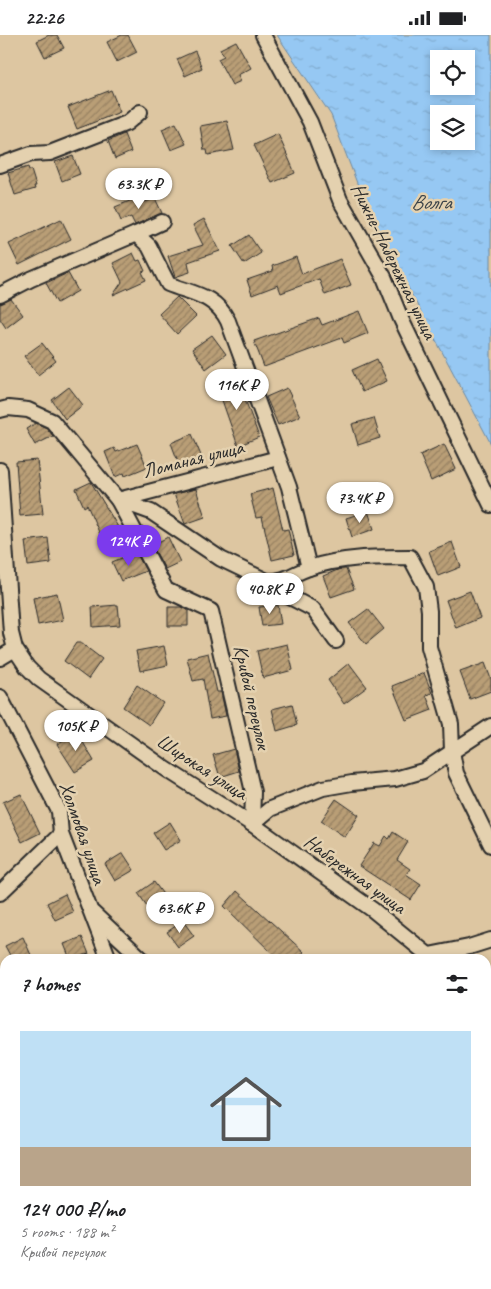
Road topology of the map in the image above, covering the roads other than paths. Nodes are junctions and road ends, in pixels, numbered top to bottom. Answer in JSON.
{"nodes":[{"id":1,"x":263,"y":35,"type":"edge"},
{"id":2,"x":140,"y":113,"type":"dead end"},
{"id":3,"x":0,"y":165,"type":"edge"},
{"id":4,"x":162,"y":222,"type":"dead end"},
{"id":5,"x":136,"y":234,"type":"junction"},
{"id":6,"x":0,"y":295,"type":"edge"},
{"id":7,"x":0,"y":411,"type":"edge"},
{"id":8,"x":278,"y":458,"type":"junction"},
{"id":9,"x":0,"y":470,"type":"edge"},
{"id":10,"x":118,"y":500,"type":"junction"},
{"id":11,"x":491,"y":505,"type":"edge"},
{"id":12,"x":308,"y":568,"type":"junction"},
{"id":13,"x":269,"y":582,"type":"junction"},
{"id":14,"x":336,"y":641,"type":"dead end"},
{"id":15,"x":15,"y":649,"type":"junction"},
{"id":16,"x":0,"y":658,"type":"edge"},
{"id":17,"x":0,"y":697,"type":"edge"},
{"id":18,"x":491,"y":726,"type":"edge"},
{"id":19,"x":452,"y":751,"type":"junction"},
{"id":20,"x":252,"y":824,"type":"junction"},
{"id":21,"x":61,"y":834,"type":"junction"},
{"id":22,"x":491,"y":845,"type":"edge"},
{"id":23,"x":0,"y":892,"type":"edge"},
{"id":24,"x":88,"y":909,"type":"junction"},
{"id":25,"x":491,"y":940,"type":"edge"},
{"id":26,"x":108,"y":954,"type":"edge"},
{"id":27,"x":137,"y":954,"type":"edge"},
{"id":28,"x":427,"y":954,"type":"edge"},
{"id":29,"x":443,"y":954,"type":"edge"}],
"edges":[{"from":1,"to":11,"type":"street","name":"Нижне-Набережная улица"},
{"from":2,"to":3,"type":"street"},
{"from":4,"to":5,"type":"street"},
{"from":5,"to":6,"type":"street"},
{"from":5,"to":8,"type":"street","name":"Ломаная улица"},
{"from":7,"to":10,"type":"street","name":"Кривой переулок"},
{"from":8,"to":10,"type":"street","name":"Ломаная улица"},
{"from":8,"to":12,"type":"street","name":"Ломаная улица"},
{"from":9,"to":15,"type":"street","name":"Широкая улица"},
{"from":10,"to":13,"type":"street","name":"Кривой переулок"},
{"from":10,"to":20,"type":"street","name":"Кривой переулок"},
{"from":12,"to":13,"type":"street"},
{"from":12,"to":19,"type":"street"},
{"from":13,"to":14,"type":"street","name":"Кривой переулок"},
{"from":15,"to":16,"type":"street"},
{"from":15,"to":20,"type":"street","name":"Широкая улица"},
{"from":17,"to":21,"type":"street","name":"Холмовая улица"},
{"from":18,"to":19,"type":"street"},
{"from":19,"to":20,"type":"street"},
{"from":19,"to":22,"type":"street"},
{"from":20,"to":28,"type":"street","name":"Набережная улица"},
{"from":21,"to":23,"type":"street"},
{"from":21,"to":24,"type":"street","name":"Холмовая улица"},
{"from":24,"to":26,"type":"street","name":"Холмовая улица"},
{"from":24,"to":27,"type":"street"},
{"from":25,"to":29,"type":"street"}]}
